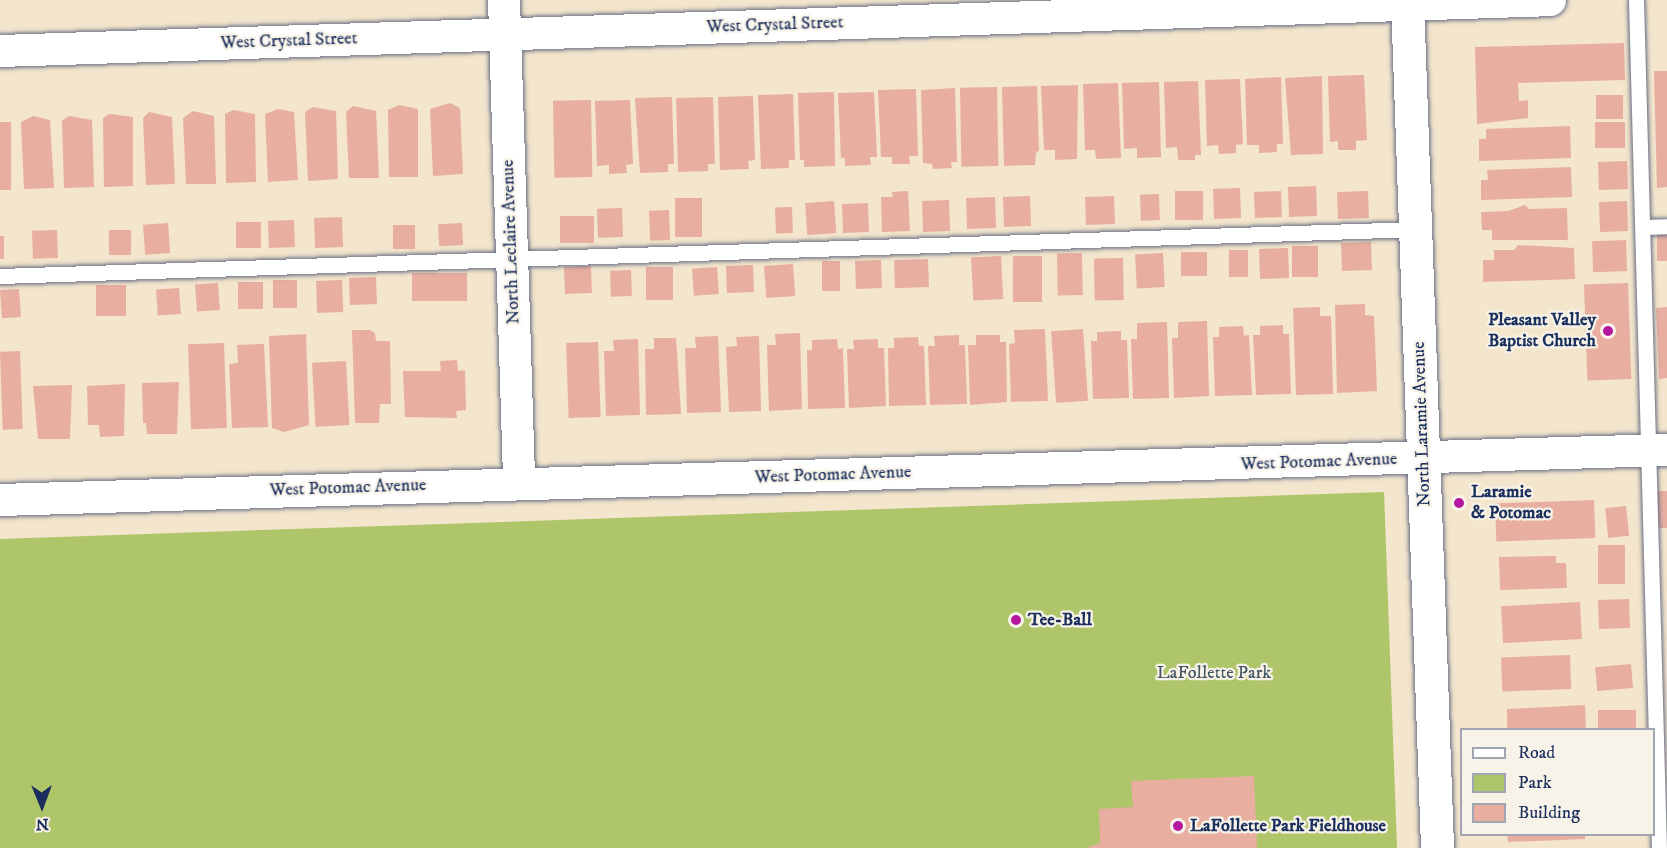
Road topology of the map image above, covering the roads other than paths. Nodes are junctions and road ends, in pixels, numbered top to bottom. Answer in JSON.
{"nodes":[{"id":1,"x":504,"y":0,"type":"edge"},
{"id":2,"x":1550,"y":0,"type":"edge"},
{"id":3,"x":1636,"y":0,"type":"edge"},
{"id":4,"x":1407,"y":2,"type":"edge"},
{"id":5,"x":505,"y":34,"type":"junction"},
{"id":6,"x":0,"y":51,"type":"edge"},
{"id":7,"x":1667,"y":226,"type":"edge"},
{"id":8,"x":1643,"y":227,"type":"junction"},
{"id":9,"x":1415,"y":229,"type":"junction"},
{"id":10,"x":512,"y":260,"type":"junction"},
{"id":11,"x":0,"y":276,"type":"edge"},
{"id":12,"x":1658,"y":451,"type":"edge"},
{"id":13,"x":1424,"y":459,"type":"junction"},
{"id":14,"x":519,"y":483,"type":"junction"},
{"id":15,"x":0,"y":500,"type":"edge"},
{"id":16,"x":1437,"y":848,"type":"edge"},
{"id":17,"x":1659,"y":848,"type":"edge"}],
"edges":[{"from":1,"to":5,"type":"street","name":"North Leclaire Avenue"},
{"from":2,"to":4,"type":"street","name":"West Crystal Street"},
{"from":3,"to":8,"type":"lane"},
{"from":4,"to":5,"type":"street","name":"West Crystal Street"},
{"from":4,"to":9,"type":"street","name":"North Laramie Avenue"},
{"from":5,"to":6,"type":"street","name":"West Crystal Street"},
{"from":5,"to":10,"type":"street","name":"North Leclaire Avenue"},
{"from":7,"to":8,"type":"lane"},
{"from":8,"to":12,"type":"lane"},
{"from":9,"to":10,"type":"lane"},
{"from":9,"to":13,"type":"street","name":"North Laramie Avenue"},
{"from":10,"to":11,"type":"lane"},
{"from":10,"to":14,"type":"street","name":"North Leclaire Avenue"},
{"from":12,"to":13,"type":"street","name":"West Potomac Avenue"},
{"from":12,"to":17,"type":"lane"},
{"from":13,"to":14,"type":"street","name":"West Potomac Avenue"},
{"from":13,"to":16,"type":"street","name":"North Laramie Avenue"},
{"from":14,"to":15,"type":"street","name":"West Potomac Avenue"}]}
